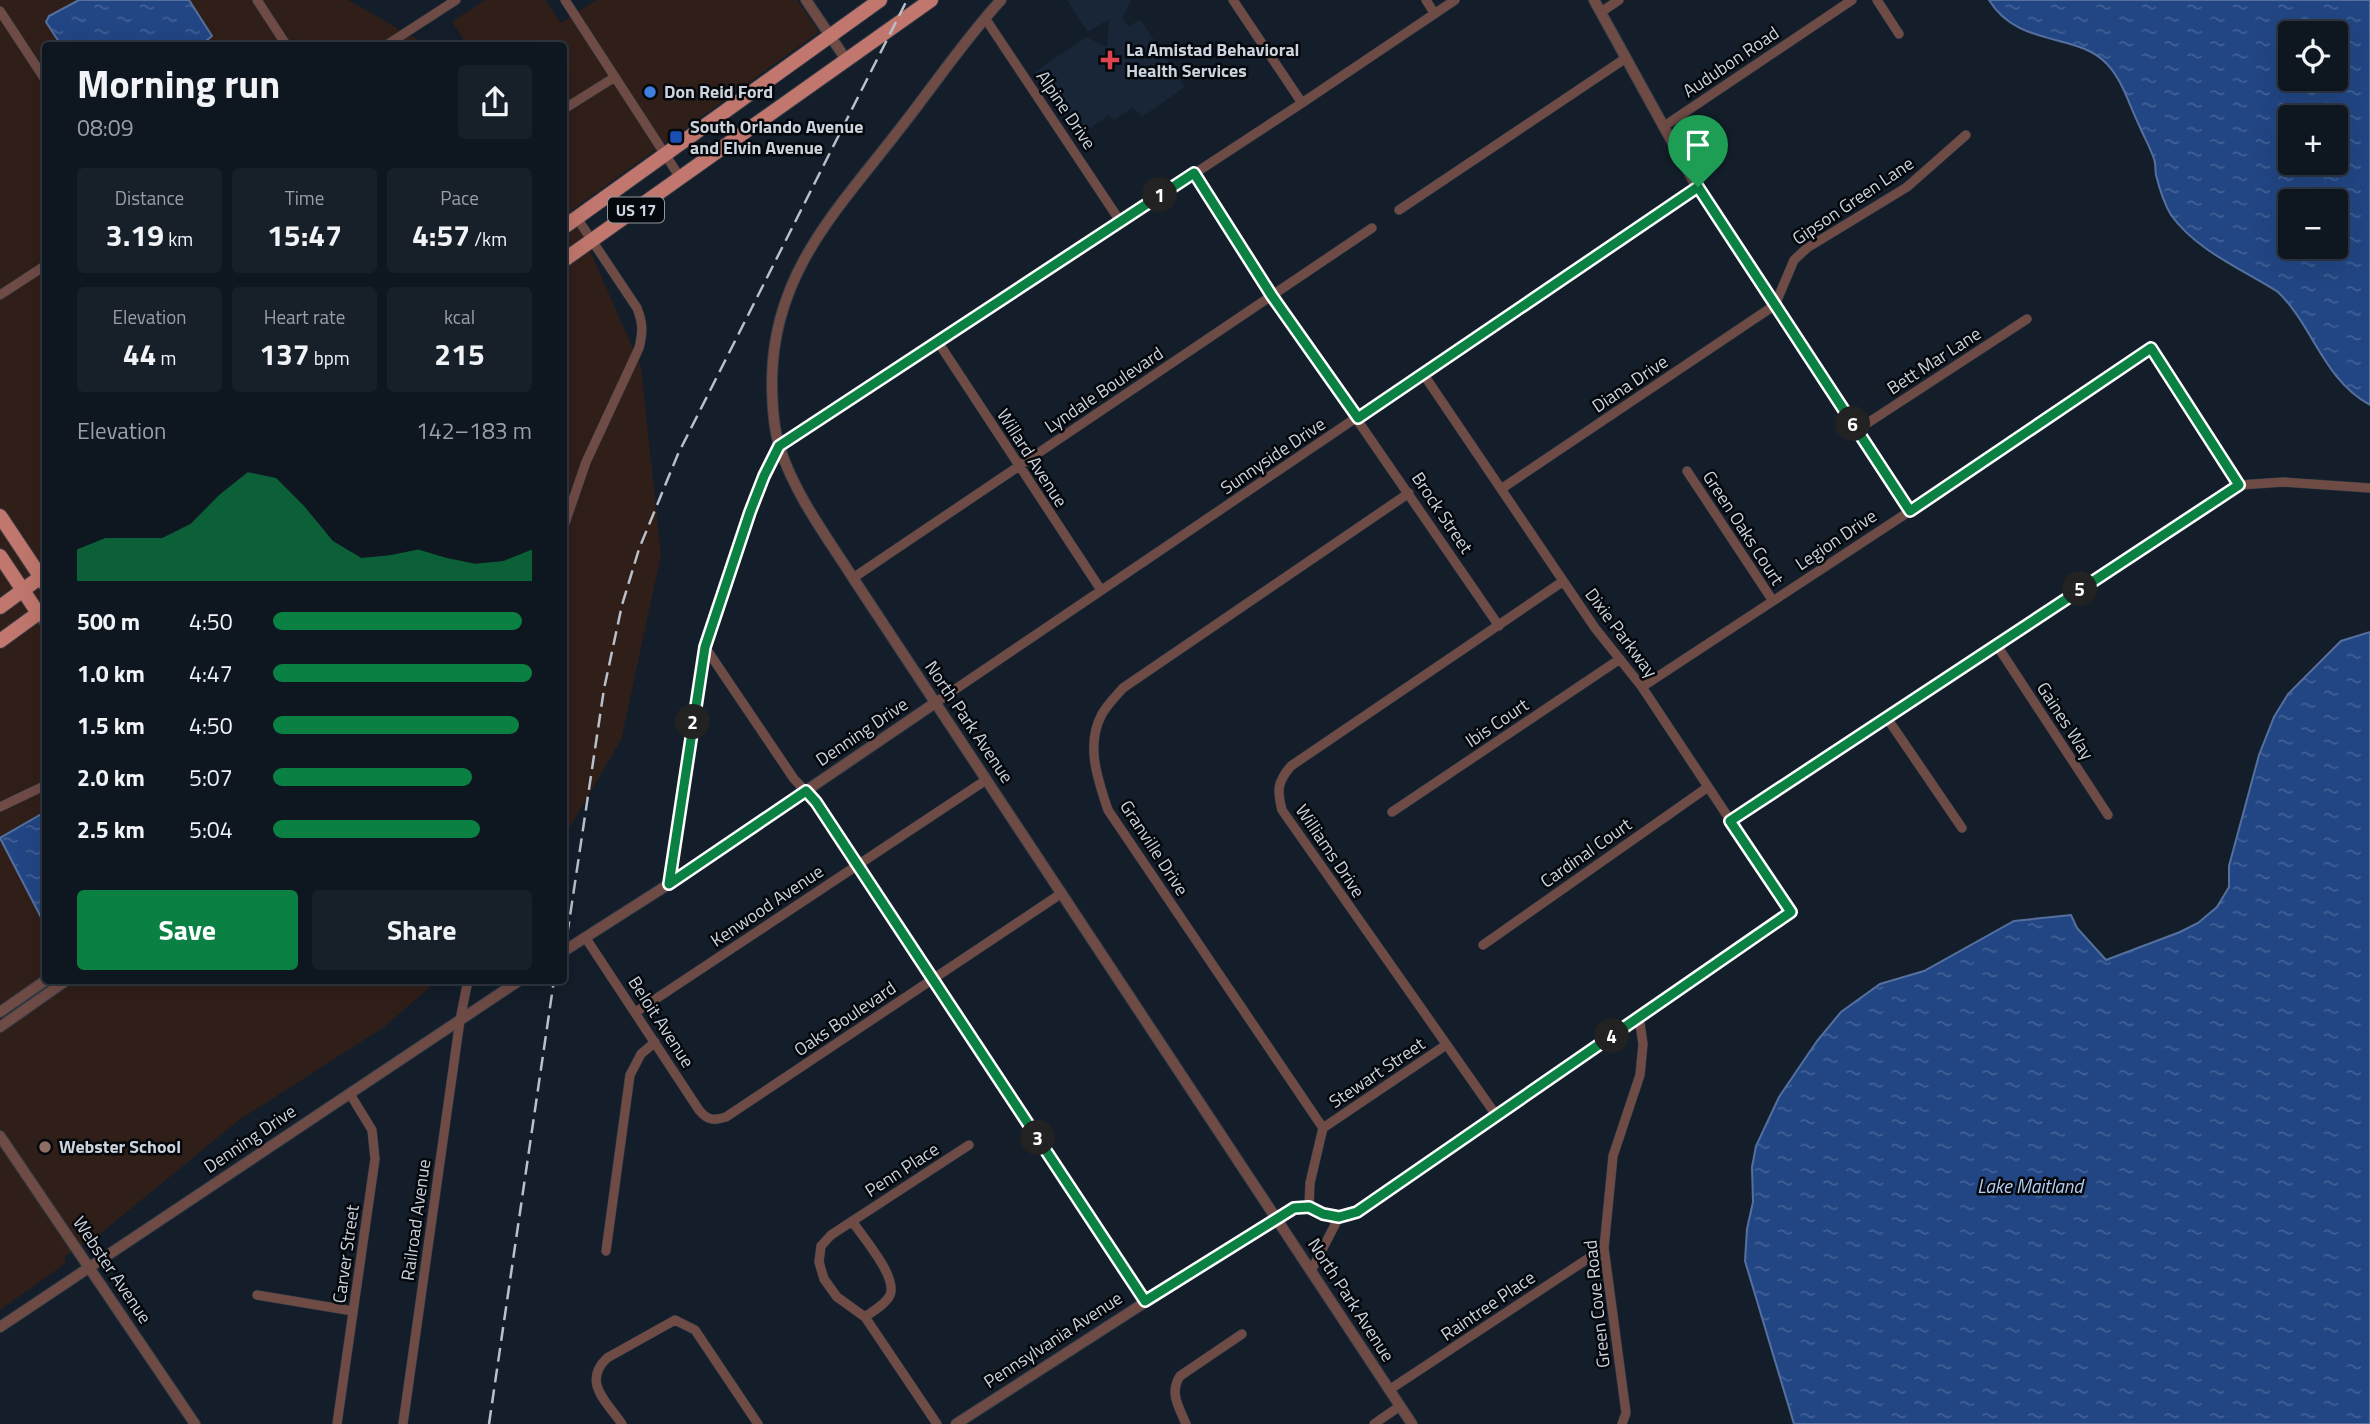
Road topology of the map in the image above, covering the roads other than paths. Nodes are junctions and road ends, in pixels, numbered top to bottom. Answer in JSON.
{"nodes":[{"id":1,"x":257,"y":0,"type":"edge"},
{"id":2,"x":456,"y":0,"type":"edge"},
{"id":3,"x":565,"y":0,"type":"edge"},
{"id":4,"x":806,"y":0,"type":"edge"},
{"id":5,"x":880,"y":0,"type":"edge"},
{"id":6,"x":931,"y":0,"type":"edge"},
{"id":7,"x":992,"y":0,"type":"edge"},
{"id":8,"x":1001,"y":0,"type":"edge"},
{"id":9,"x":1233,"y":0,"type":"edge"},
{"id":10,"x":1426,"y":0,"type":"edge"},
{"id":11,"x":1455,"y":0,"type":"edge"},
{"id":12,"x":1594,"y":0,"type":"edge"},
{"id":13,"x":1619,"y":0,"type":"edge"},
{"id":14,"x":1852,"y":0,"type":"edge"},
{"id":15,"x":1877,"y":0,"type":"edge"},
{"id":16,"x":0,"y":11,"type":"edge"},
{"id":17,"x":1601,"y":12,"type":"junction"},
{"id":18,"x":1434,"y":13,"type":"junction"},
{"id":19,"x":985,"y":18,"type":"junction"},
{"id":20,"x":1899,"y":34,"type":"dead end"},
{"id":21,"x":830,"y":36,"type":"junction"},
{"id":22,"x":284,"y":42,"type":"edge"},
{"id":23,"x":391,"y":42,"type":"edge"},
{"id":24,"x":1626,"y":58,"type":"junction"},
{"id":25,"x":847,"y":61,"type":"junction"},
{"id":26,"x":42,"y":75,"type":"edge"},
{"id":27,"x":615,"y":77,"type":"junction"},
{"id":28,"x":1302,"y":103,"type":"junction"},
{"id":29,"x":567,"y":107,"type":"edge"},
{"id":30,"x":1663,"y":127,"type":"junction"},
{"id":31,"x":1966,"y":135,"type":"dead end"},
{"id":32,"x":664,"y":155,"type":"junction"},
{"id":33,"x":1194,"y":173,"type":"junction"},
{"id":34,"x":681,"y":179,"type":"junction"},
{"id":35,"x":1698,"y":187,"type":"junction"},
{"id":36,"x":1399,"y":210,"type":"dead end"},
{"id":37,"x":577,"y":218,"type":"junction"},
{"id":38,"x":1120,"y":220,"type":"junction"},
{"id":39,"x":567,"y":226,"type":"edge"},
{"id":40,"x":1373,"y":228,"type":"dead end"},
{"id":41,"x":592,"y":241,"type":"junction"},
{"id":42,"x":567,"y":258,"type":"edge"},
{"id":43,"x":42,"y":267,"type":"edge"},
{"id":44,"x":2,"y":290,"type":"edge"},
{"id":45,"x":1272,"y":296,"type":"junction"},
{"id":46,"x":1776,"y":305,"type":"junction"},
{"id":47,"x":2027,"y":319,"type":"dead end"},
{"id":48,"x":938,"y":342,"type":"junction"},
{"id":49,"x":1423,"y":375,"type":"junction"},
{"id":50,"x":1358,"y":418,"type":"junction"},
{"id":51,"x":1857,"y":430,"type":"junction"},
{"id":52,"x":779,"y":446,"type":"junction"},
{"id":53,"x":1018,"y":466,"type":"junction"},
{"id":54,"x":1687,"y":471,"type":"dead end"},
{"id":55,"x":2239,"y":485,"type":"junction"},
{"id":56,"x":2370,"y":488,"type":"edge"},
{"id":57,"x":1501,"y":489,"type":"junction"},
{"id":58,"x":1409,"y":493,"type":"junction"},
{"id":59,"x":1910,"y":511,"type":"junction"},
{"id":60,"x":0,"y":516,"type":"edge"},
{"id":61,"x":567,"y":517,"type":"edge"},
{"id":62,"x":0,"y":556,"type":"edge"},
{"id":63,"x":42,"y":575,"type":"edge"},
{"id":64,"x":853,"y":578,"type":"junction"},
{"id":65,"x":42,"y":579,"type":"edge"},
{"id":66,"x":1563,"y":582,"type":"junction"},
{"id":67,"x":22,"y":589,"type":"junction"},
{"id":68,"x":1101,"y":590,"type":"junction"},
{"id":69,"x":1773,"y":601,"type":"junction"},
{"id":70,"x":0,"y":607,"type":"edge"},
{"id":71,"x":42,"y":614,"type":"edge"},
{"id":72,"x":42,"y":616,"type":"edge"},
{"id":73,"x":1499,"y":626,"type":"junction"},
{"id":74,"x":0,"y":641,"type":"edge"},
{"id":75,"x":1996,"y":644,"type":"junction"},
{"id":76,"x":705,"y":647,"type":"junction"},
{"id":77,"x":1620,"y":659,"type":"junction"},
{"id":78,"x":1642,"y":687,"type":"junction"},
{"id":79,"x":935,"y":703,"type":"junction"},
{"id":80,"x":1887,"y":718,"type":"junction"},
{"id":81,"x":986,"y":780,"type":"junction"},
{"id":82,"x":42,"y":787,"type":"edge"},
{"id":83,"x":1707,"y":787,"type":"junction"},
{"id":84,"x":806,"y":791,"type":"junction"},
{"id":85,"x":0,"y":807,"type":"edge"},
{"id":86,"x":1392,"y":812,"type":"dead end"},
{"id":87,"x":2108,"y":815,"type":"dead end"},
{"id":88,"x":1730,"y":821,"type":"junction"},
{"id":89,"x":1962,"y":828,"type":"dead end"},
{"id":90,"x":858,"y":865,"type":"junction"},
{"id":91,"x":669,"y":884,"type":"junction"},
{"id":92,"x":1062,"y":893,"type":"junction"},
{"id":93,"x":585,"y":937,"type":"junction"},
{"id":94,"x":1483,"y":945,"type":"dead end"},
{"id":95,"x":567,"y":949,"type":"edge"},
{"id":96,"x":933,"y":979,"type":"junction"},
{"id":97,"x":42,"y":983,"type":"edge"},
{"id":98,"x":61,"y":984,"type":"edge"},
{"id":99,"x":467,"y":984,"type":"edge"},
{"id":100,"x":514,"y":984,"type":"edge"},
{"id":101,"x":0,"y":1012,"type":"edge"},
{"id":102,"x":636,"y":1012,"type":"junction"},
{"id":103,"x":1639,"y":1017,"type":"junction"},
{"id":104,"x":460,"y":1020,"type":"junction"},
{"id":105,"x":0,"y":1027,"type":"edge"},
{"id":106,"x":655,"y":1042,"type":"junction"},
{"id":107,"x":1446,"y":1045,"type":"junction"},
{"id":108,"x":350,"y":1094,"type":"junction"},
{"id":109,"x":1496,"y":1115,"type":"junction"},
{"id":110,"x":715,"y":1120,"type":"joint"},
{"id":111,"x":1322,"y":1128,"type":"junction"},
{"id":112,"x":0,"y":1136,"type":"edge"},
{"id":113,"x":968,"y":1145,"type":"dead end"},
{"id":114,"x":1309,"y":1207,"type":"junction"},
{"id":115,"x":1339,"y":1217,"type":"junction"},
{"id":116,"x":1276,"y":1218,"type":"junction"},
{"id":117,"x":852,"y":1221,"type":"junction"},
{"id":118,"x":1604,"y":1248,"type":"junction"},
{"id":119,"x":606,"y":1251,"type":"dead end"},
{"id":120,"x":89,"y":1267,"type":"junction"},
{"id":121,"x":1311,"y":1271,"type":"junction"},
{"id":122,"x":257,"y":1295,"type":"dead end"},
{"id":123,"x":1145,"y":1301,"type":"junction"},
{"id":124,"x":353,"y":1311,"type":"junction"},
{"id":125,"x":864,"y":1317,"type":"junction"},
{"id":126,"x":0,"y":1327,"type":"edge"},
{"id":127,"x":1242,"y":1334,"type":"dead end"},
{"id":128,"x":1390,"y":1390,"type":"junction"},
{"id":129,"x":1401,"y":1406,"type":"junction"},
{"id":130,"x":195,"y":1424,"type":"edge"},
{"id":131,"x":337,"y":1424,"type":"edge"},
{"id":132,"x":404,"y":1424,"type":"edge"},
{"id":133,"x":622,"y":1424,"type":"edge"},
{"id":134,"x":758,"y":1424,"type":"edge"},
{"id":135,"x":937,"y":1424,"type":"edge"},
{"id":136,"x":956,"y":1424,"type":"edge"},
{"id":137,"x":1186,"y":1424,"type":"edge"},
{"id":138,"x":1374,"y":1424,"type":"edge"},
{"id":139,"x":1412,"y":1424,"type":"edge"},
{"id":140,"x":1622,"y":1424,"type":"edge"}],
"edges":[{"from":1,"to":22,"type":"street"},
{"from":2,"to":23,"type":"street"},
{"from":3,"to":27,"type":"street"},
{"from":4,"to":21,"type":"street"},
{"from":5,"to":21,"type":"main road","number":"US 17"},
{"from":6,"to":25,"type":"main road","number":"US 17"},
{"from":7,"to":19,"type":"street","name":"North Park Avenue"},
{"from":8,"to":19,"type":"street","name":"North Park Avenue"},
{"from":9,"to":28,"type":"street"},
{"from":10,"to":18,"type":"street"},
{"from":11,"to":18,"type":"street"},
{"from":12,"to":17,"type":"street"},
{"from":13,"to":17,"type":"street"},
{"from":14,"to":30,"type":"street","name":"Audubon Road"},
{"from":15,"to":20,"type":"street"},
{"from":16,"to":26,"type":"street"},
{"from":17,"to":24,"type":"street"},
{"from":18,"to":28,"type":"street"},
{"from":19,"to":38,"type":"street","name":"Alpine Drive"},
{"from":19,"to":52,"type":"street","name":"North Park Avenue"},
{"from":21,"to":25,"type":"street"},
{"from":21,"to":32,"type":"main road","number":"US 17"},
{"from":24,"to":30,"type":"street"},
{"from":24,"to":36,"type":"street"},
{"from":25,"to":34,"type":"main road","number":"US 17"},
{"from":27,"to":29,"type":"street"},
{"from":27,"to":32,"type":"street"},
{"from":28,"to":33,"type":"street"},
{"from":30,"to":35,"type":"street"},
{"from":31,"to":46,"type":"street","name":"Gipson Green Lane"},
{"from":32,"to":34,"type":"street"},
{"from":32,"to":37,"type":"main road","number":"US 17"},
{"from":33,"to":38,"type":"street"},
{"from":33,"to":45,"type":"street"},
{"from":34,"to":41,"type":"main road","number":"US 17"},
{"from":35,"to":46,"type":"street"},
{"from":35,"to":49,"type":"street","name":"Sunnyside Drive"},
{"from":37,"to":39,"type":"main road","number":"US 17"},
{"from":37,"to":41,"type":"street"},
{"from":38,"to":48,"type":"street"},
{"from":40,"to":45,"type":"street","name":"Lyndale Boulevard"},
{"from":41,"to":42,"type":"main road","number":"US 17"},
{"from":41,"to":61,"type":"street"},
{"from":43,"to":44,"type":"street"},
{"from":45,"to":50,"type":"street"},
{"from":45,"to":53,"type":"street","name":"Lyndale Boulevard"},
{"from":46,"to":51,"type":"street"},
{"from":46,"to":57,"type":"street","name":"Diana Drive"},
{"from":47,"to":51,"type":"street","name":"Bett Mar Lane"},
{"from":48,"to":52,"type":"street"},
{"from":48,"to":53,"type":"street","name":"Willard Avenue"},
{"from":49,"to":50,"type":"street","name":"Sunnyside Drive"},
{"from":49,"to":57,"type":"street","name":"Dixie Parkway"},
{"from":50,"to":58,"type":"street","name":"Brock Street"},
{"from":50,"to":68,"type":"street","name":"Sunnyside Drive"},
{"from":51,"to":59,"type":"street"},
{"from":52,"to":64,"type":"street","name":"North Park Avenue"},
{"from":52,"to":76,"type":"street"},
{"from":53,"to":64,"type":"street","name":"Lyndale Boulevard"},
{"from":53,"to":68,"type":"street","name":"Willard Avenue"},
{"from":54,"to":69,"type":"street","name":"Green Oaks Court"},
{"from":55,"to":56,"type":"street"},
{"from":55,"to":59,"type":"street","name":"Legion Drive"},
{"from":55,"to":75,"type":"street"},
{"from":57,"to":66,"type":"street","name":"Dixie Parkway"},
{"from":58,"to":73,"type":"street","name":"Brock Street"},
{"from":58,"to":111,"type":"street","name":"Granville Drive"},
{"from":59,"to":69,"type":"street","name":"Legion Drive"},
{"from":60,"to":63,"type":"main road"},
{"from":62,"to":67,"type":"main road"},
{"from":64,"to":79,"type":"street","name":"North Park Avenue"},
{"from":65,"to":67,"type":"main road"},
{"from":66,"to":73,"type":"street","name":"Williams Drive"},
{"from":66,"to":77,"type":"street","name":"Dixie Parkway"},
{"from":67,"to":70,"type":"main road"},
{"from":67,"to":71,"type":"main road"},
{"from":68,"to":79,"type":"street","name":"Sunnyside Drive"},
{"from":69,"to":78,"type":"street","name":"Legion Drive"},
{"from":72,"to":74,"type":"main road"},
{"from":73,"to":107,"type":"street","name":"Williams Drive"},
{"from":75,"to":80,"type":"street"},
{"from":75,"to":87,"type":"street","name":"Gaines Way"},
{"from":76,"to":84,"type":"street"},
{"from":76,"to":91,"type":"street"},
{"from":77,"to":78,"type":"street","name":"Dixie Parkway"},
{"from":77,"to":86,"type":"street","name":"Ibis Court"},
{"from":78,"to":83,"type":"street","name":"Dixie Parkway"},
{"from":79,"to":81,"type":"street","name":"North Park Avenue"},
{"from":79,"to":84,"type":"street","name":"Denning Drive"},
{"from":80,"to":88,"type":"street"},
{"from":80,"to":89,"type":"street"},
{"from":81,"to":90,"type":"street","name":"Kenwood Avenue"},
{"from":81,"to":92,"type":"street","name":"North Park Avenue"},
{"from":82,"to":85,"type":"street"},
{"from":83,"to":88,"type":"street","name":"Dixie Parkway"},
{"from":83,"to":94,"type":"street","name":"Cardinal Court"},
{"from":84,"to":90,"type":"street"},
{"from":84,"to":91,"type":"street","name":"Denning Drive"},
{"from":88,"to":103,"type":"street","name":"Dixie Parkway"},
{"from":90,"to":96,"type":"street"},
{"from":90,"to":102,"type":"street","name":"Kenwood Avenue"},
{"from":91,"to":93,"type":"street","name":"Denning Drive"},
{"from":92,"to":96,"type":"street","name":"Oaks Boulevard"},
{"from":92,"to":116,"type":"street","name":"North Park Avenue"},
{"from":93,"to":95,"type":"street","name":"Denning Drive"},
{"from":93,"to":102,"type":"street","name":"Beloit Avenue"},
{"from":96,"to":110,"type":"street","name":"Oaks Boulevard"},
{"from":96,"to":123,"type":"street"},
{"from":97,"to":101,"type":"street"},
{"from":98,"to":105,"type":"street"},
{"from":99,"to":104,"type":"street","name":"Railroad Avenue"},
{"from":100,"to":104,"type":"street","name":"Denning Drive"},
{"from":102,"to":106,"type":"street","name":"Beloit Avenue"},
{"from":103,"to":109,"type":"street"},
{"from":103,"to":118,"type":"street","name":"Green Cove Road"},
{"from":104,"to":108,"type":"street","name":"Denning Drive"},
{"from":104,"to":132,"type":"street","name":"Railroad Avenue"},
{"from":106,"to":110,"type":"street","name":"Beloit Avenue"},
{"from":106,"to":119,"type":"street"},
{"from":107,"to":109,"type":"street","name":"Williams Drive"},
{"from":107,"to":111,"type":"street","name":"Stewart Street"},
{"from":108,"to":120,"type":"street","name":"Denning Drive"},
{"from":108,"to":124,"type":"street","name":"Carver Street"},
{"from":109,"to":115,"type":"street"},
{"from":111,"to":114,"type":"street","name":"Stewart Street"},
{"from":112,"to":120,"type":"street","name":"Webster Avenue"},
{"from":113,"to":117,"type":"street","name":"Penn Place"},
{"from":114,"to":115,"type":"street"},
{"from":114,"to":116,"type":"street"},
{"from":115,"to":121,"type":"street"},
{"from":116,"to":121,"type":"street","name":"North Park Avenue"},
{"from":116,"to":123,"type":"street","name":"Pennsylvania Avenue"},
{"from":117,"to":125,"type":"street"},
{"from":117,"to":125,"type":"street","name":"Penn Place"},
{"from":118,"to":128,"type":"street","name":"Raintree Place"},
{"from":118,"to":140,"type":"street","name":"Green Cove Road"},
{"from":120,"to":126,"type":"street","name":"Denning Drive"},
{"from":120,"to":130,"type":"street","name":"Webster Avenue"},
{"from":121,"to":128,"type":"street","name":"North Park Avenue"},
{"from":122,"to":124,"type":"street"},
{"from":123,"to":136,"type":"street","name":"Pennsylvania Avenue"},
{"from":124,"to":131,"type":"street","name":"Carver Street"},
{"from":125,"to":135,"type":"street","name":"Penn Place"},
{"from":127,"to":137,"type":"street"},
{"from":128,"to":129,"type":"street","name":"North Park Avenue"},
{"from":129,"to":138,"type":"street"},
{"from":129,"to":139,"type":"street","name":"North Park Avenue"},
{"from":133,"to":134,"type":"street"}]}
